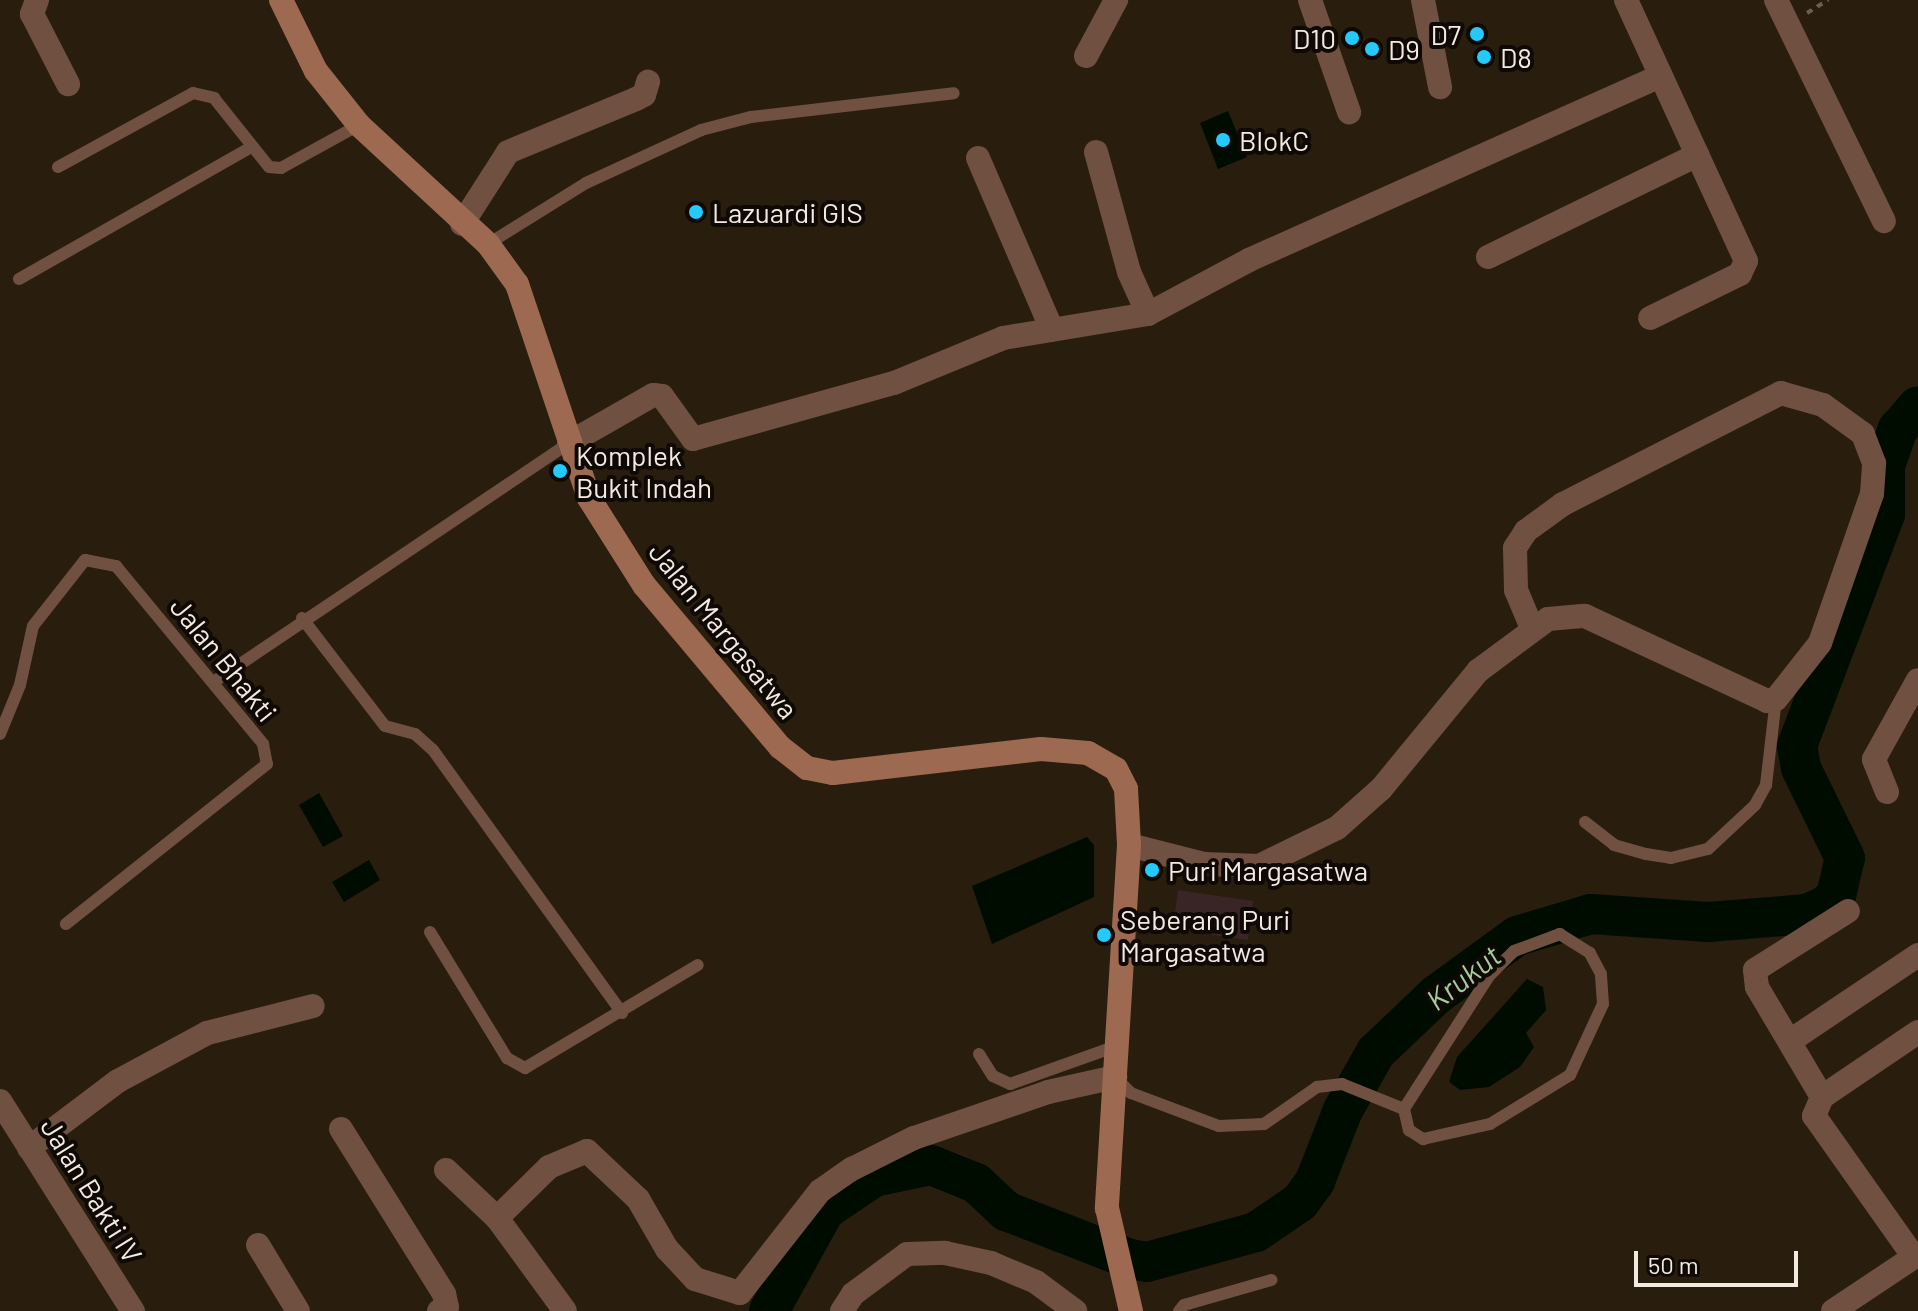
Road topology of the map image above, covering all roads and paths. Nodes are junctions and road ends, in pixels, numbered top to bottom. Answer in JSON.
{"nodes":[{"id":1,"x":37,"y":0,"type":"edge"},
{"id":2,"x":281,"y":0,"type":"edge"},
{"id":3,"x":1116,"y":0,"type":"edge"},
{"id":4,"x":1310,"y":0,"type":"edge"},
{"id":5,"x":1423,"y":0,"type":"edge"},
{"id":6,"x":1626,"y":0,"type":"edge"},
{"id":7,"x":1776,"y":0,"type":"edge"},
{"id":8,"x":1086,"y":56,"type":"dead end"},
{"id":9,"x":1661,"y":76,"type":"junction"},
{"id":10,"x":648,"y":82,"type":"dead end"},
{"id":11,"x":68,"y":84,"type":"dead end"},
{"id":12,"x":1440,"y":87,"type":"dead end"},
{"id":13,"x":954,"y":93,"type":"dead end"},
{"id":14,"x":1349,"y":112,"type":"dead end"},
{"id":15,"x":359,"y":125,"type":"junction"},
{"id":16,"x":250,"y":148,"type":"junction"},
{"id":17,"x":1096,"y":152,"type":"dead end"},
{"id":18,"x":1697,"y":155,"type":"junction"},
{"id":19,"x":978,"y":158,"type":"dead end"},
{"id":20,"x":58,"y":167,"type":"dead end"},
{"id":21,"x":1884,"y":221,"type":"dead end"},
{"id":22,"x":462,"y":224,"type":"junction"},
{"id":23,"x":488,"y":244,"type":"junction"},
{"id":24,"x":1488,"y":257,"type":"dead end"},
{"id":25,"x":19,"y":279,"type":"dead end"},
{"id":26,"x":1148,"y":314,"type":"junction"},
{"id":27,"x":1650,"y":318,"type":"dead end"},
{"id":28,"x":1052,"y":330,"type":"junction"},
{"id":29,"x":569,"y":443,"type":"junction"},
{"id":30,"x":302,"y":618,"type":"junction"},
{"id":31,"x":1532,"y":628,"type":"junction"},
{"id":32,"x":1918,"y":680,"type":"edge"},
{"id":33,"x":215,"y":681,"type":"junction"},
{"id":34,"x":1776,"y":699,"type":"junction"},
{"id":35,"x":0,"y":734,"type":"edge"},
{"id":36,"x":1887,"y":792,"type":"dead end"},
{"id":37,"x":1585,"y":822,"type":"dead end"},
{"id":38,"x":1129,"y":845,"type":"junction"},
{"id":39,"x":1848,"y":911,"type":"dead end"},
{"id":40,"x":66,"y":924,"type":"dead end"},
{"id":41,"x":430,"y":932,"type":"dead end"},
{"id":42,"x":1918,"y":955,"type":"edge"},
{"id":43,"x":698,"y":965,"type":"dead end"},
{"id":44,"x":313,"y":1006,"type":"dead end"},
{"id":45,"x":622,"y":1013,"type":"junction"},
{"id":46,"x":1918,"y":1032,"type":"edge"},
{"id":47,"x":1790,"y":1041,"type":"junction"},
{"id":48,"x":1117,"y":1046,"type":"junction"},
{"id":49,"x":979,"y":1054,"type":"dead end"},
{"id":50,"x":1115,"y":1077,"type":"junction"},
{"id":51,"x":1822,"y":1097,"type":"junction"},
{"id":52,"x":0,"y":1101,"type":"edge"},
{"id":53,"x":1404,"y":1109,"type":"junction"},
{"id":54,"x":341,"y":1129,"type":"dead end"},
{"id":55,"x":29,"y":1148,"type":"junction"},
{"id":56,"x":446,"y":1170,"type":"dead end"},
{"id":57,"x":497,"y":1218,"type":"junction"},
{"id":58,"x":258,"y":1245,"type":"dead end"},
{"id":59,"x":1917,"y":1258,"type":"edge"},
{"id":60,"x":1271,"y":1280,"type":"dead end"},
{"id":61,"x":1128,"y":1300,"type":"edge"},
{"id":62,"x":1843,"y":1309,"type":"edge"},
{"id":63,"x":133,"y":1311,"type":"edge"},
{"id":64,"x":298,"y":1311,"type":"edge"},
{"id":65,"x":439,"y":1311,"type":"edge"},
{"id":66,"x":565,"y":1311,"type":"edge"},
{"id":67,"x":842,"y":1311,"type":"edge"},
{"id":68,"x":1075,"y":1311,"type":"edge"},
{"id":69,"x":1179,"y":1311,"type":"edge"}],
"edges":[{"from":1,"to":11,"type":"street"},
{"from":2,"to":15,"type":"street","name":"Jalan Margasatwa"},
{"from":3,"to":8,"type":"street"},
{"from":4,"to":14,"type":"street"},
{"from":5,"to":12,"type":"street"},
{"from":6,"to":9,"type":"street"},
{"from":7,"to":21,"type":"street"},
{"from":9,"to":18,"type":"street"},
{"from":9,"to":26,"type":"street"},
{"from":10,"to":22,"type":"street"},
{"from":13,"to":23,"type":"lane"},
{"from":15,"to":16,"type":"lane"},
{"from":15,"to":22,"type":"street","name":"Jalan Margasatwa"},
{"from":16,"to":20,"type":"lane"},
{"from":16,"to":25,"type":"lane"},
{"from":17,"to":26,"type":"street"},
{"from":18,"to":24,"type":"street"},
{"from":18,"to":27,"type":"street"},
{"from":19,"to":28,"type":"street"},
{"from":22,"to":23,"type":"street","name":"Jalan Margasatwa"},
{"from":23,"to":29,"type":"street","name":"Jalan Margasatwa"},
{"from":26,"to":28,"type":"street"},
{"from":28,"to":29,"type":"street"},
{"from":29,"to":30,"type":"lane"},
{"from":29,"to":38,"type":"street","name":"Jalan Margasatwa"},
{"from":30,"to":33,"type":"lane"},
{"from":30,"to":45,"type":"lane"},
{"from":31,"to":34,"type":"street"},
{"from":31,"to":34,"type":"street"},
{"from":31,"to":38,"type":"street"},
{"from":32,"to":36,"type":"street"},
{"from":33,"to":35,"type":"lane","name":"Jalan Bhakti"},
{"from":33,"to":40,"type":"lane","name":"Jalan Bhakti"},
{"from":34,"to":37,"type":"lane"},
{"from":38,"to":48,"type":"street","name":"Jalan Margasatwa"},
{"from":39,"to":47,"type":"street"},
{"from":41,"to":45,"type":"lane"},
{"from":42,"to":47,"type":"street"},
{"from":43,"to":45,"type":"lane"},
{"from":44,"to":55,"type":"street"},
{"from":46,"to":51,"type":"street"},
{"from":47,"to":51,"type":"street"},
{"from":48,"to":49,"type":"lane"},
{"from":48,"to":50,"type":"street","name":"Jalan Margasatwa"},
{"from":50,"to":53,"type":"lane"},
{"from":50,"to":57,"type":"street"},
{"from":50,"to":61,"type":"street","name":"Jalan Margasatwa"},
{"from":51,"to":59,"type":"street"},
{"from":52,"to":55,"type":"street","name":"Jalan Bakti IV"},
{"from":53,"to":53,"type":"lane"},
{"from":54,"to":65,"type":"street"},
{"from":55,"to":63,"type":"street","name":"Jalan Bakti IV"},
{"from":56,"to":57,"type":"street"},
{"from":57,"to":66,"type":"street"},
{"from":58,"to":64,"type":"street"},
{"from":59,"to":62,"type":"street"},
{"from":60,"to":69,"type":"lane"},
{"from":67,"to":68,"type":"street"}]}
